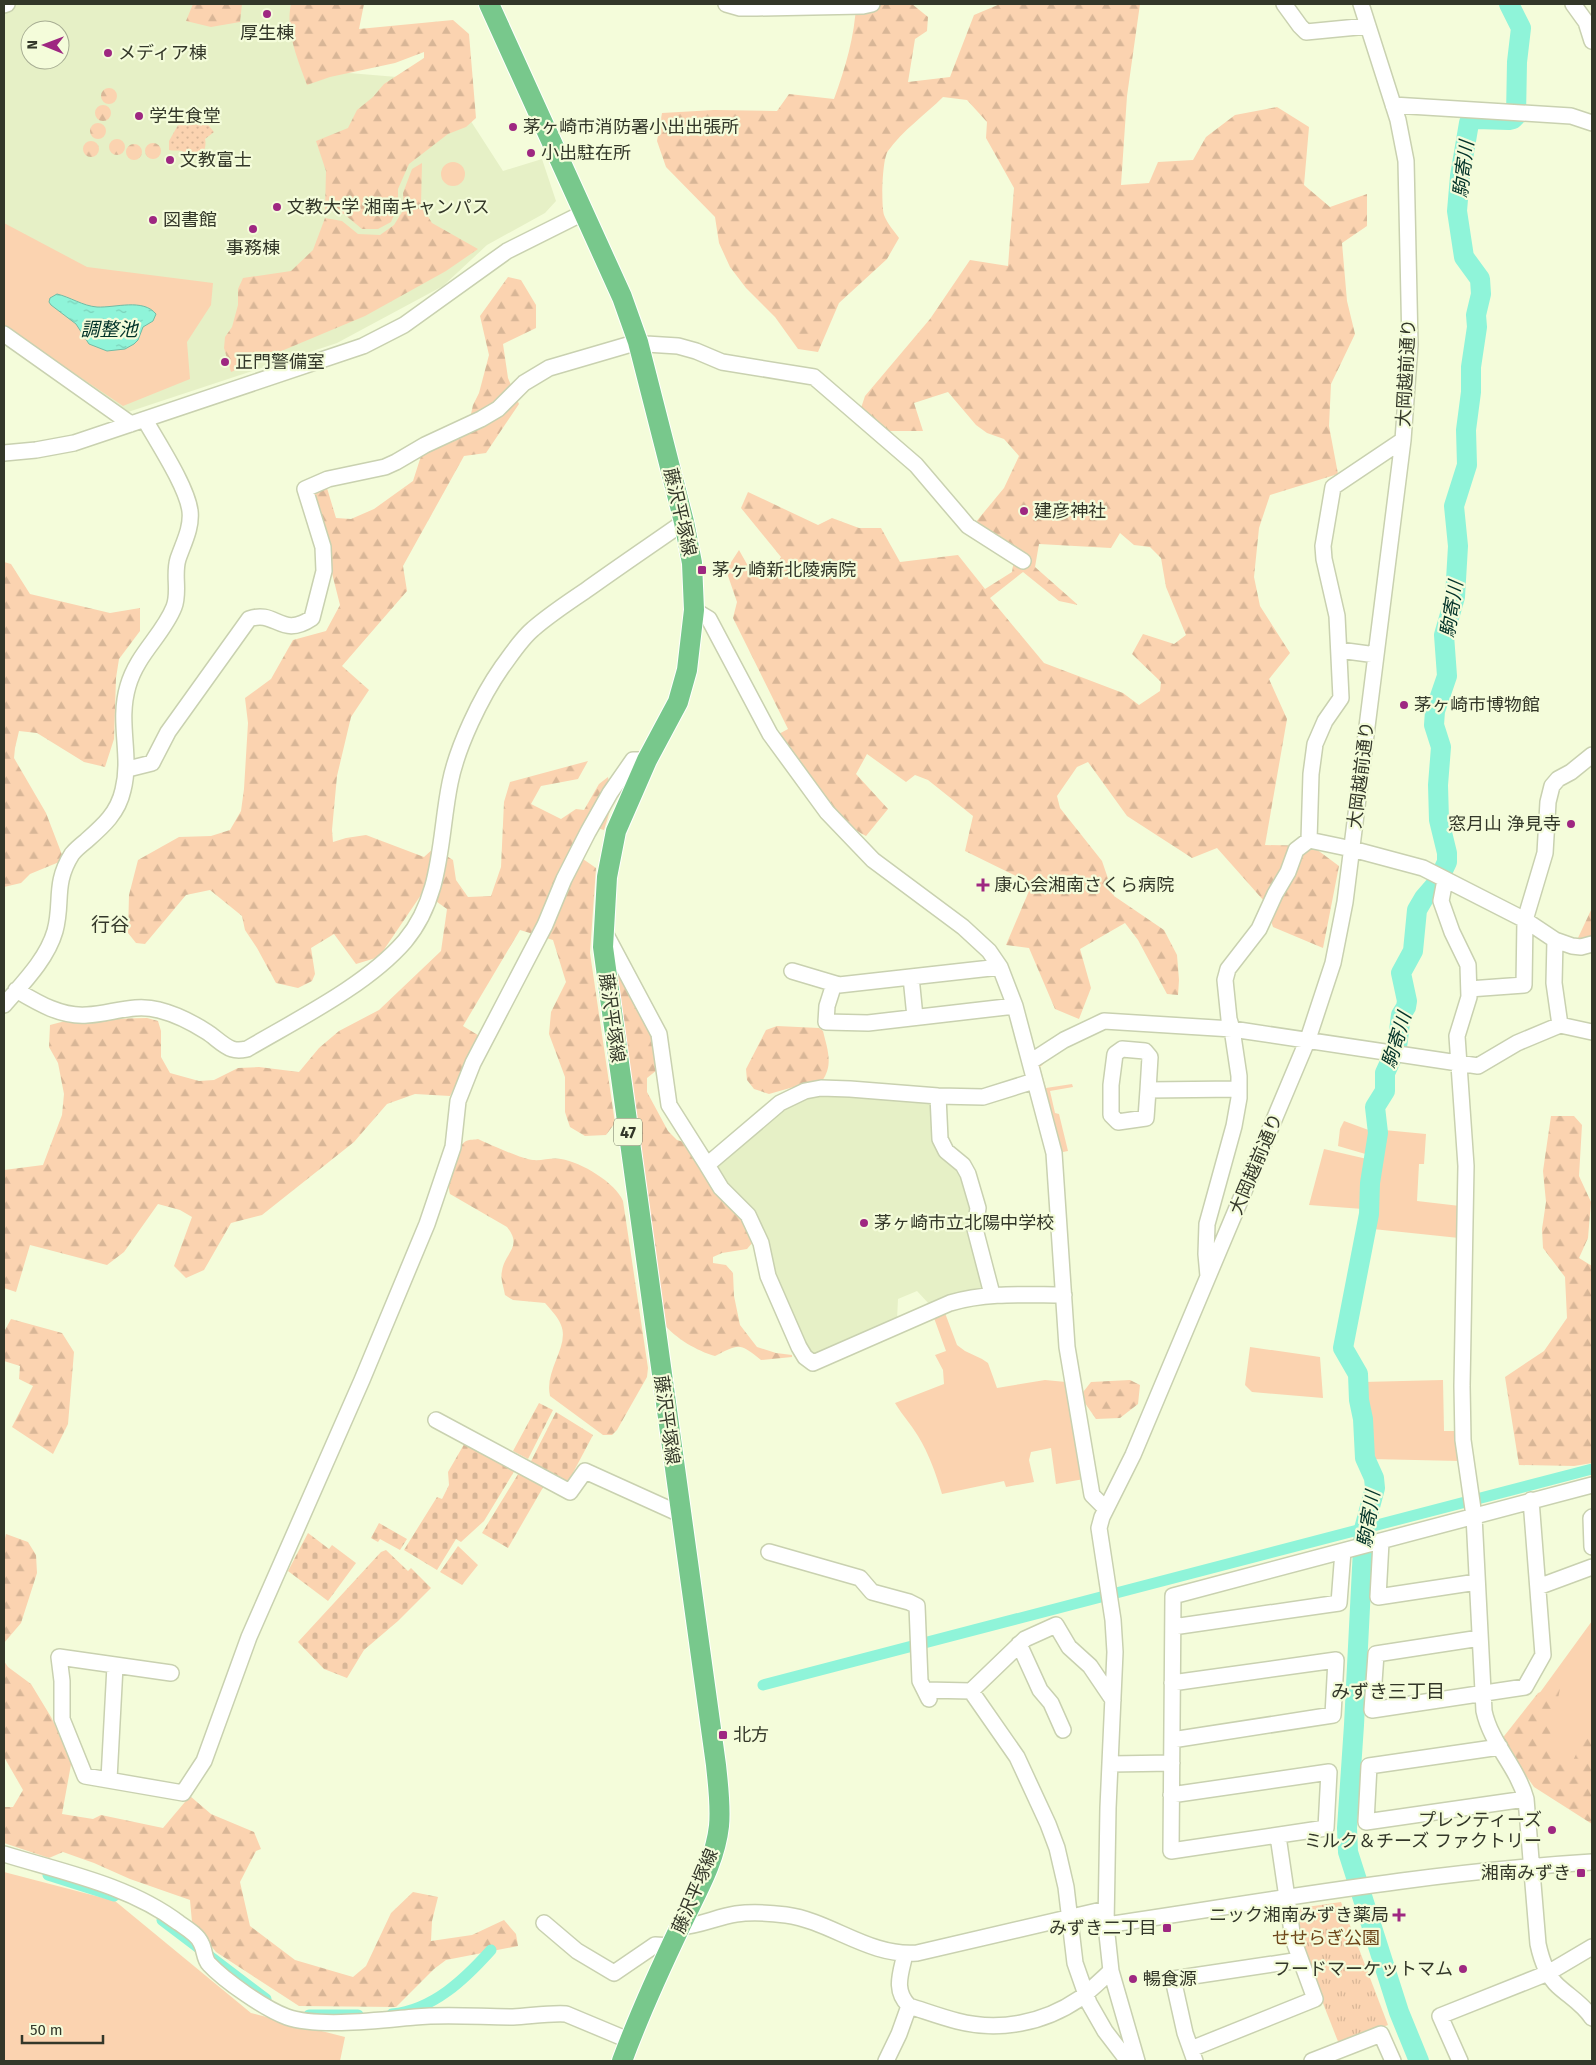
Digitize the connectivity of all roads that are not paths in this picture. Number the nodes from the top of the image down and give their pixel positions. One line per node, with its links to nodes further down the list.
1 (7, 4): 8 (street)
2 (489, 4): 13 (main road, 藤沢平塚線 / 47)
3 (726, 4): 4 (street)
4 (872, 4)
5 (1284, 4): 9 (street)
6 (1361, 4): 9 (street, 大岡越前通り)
7 (1573, 4): 10 (street)
8 (4, 5)
9 (1368, 26): 11 (street, 大岡越前通り)
10 (1592, 41)
11 (1393, 105): 12 (street); 17 (street, 大岡越前通り)
12 (1592, 123)
13 (583, 213): 15 (main road, 藤沢平塚線 / 47); 16 (street)
14 (4, 334): 16 (street)
15 (638, 342): 19 (main road, 藤沢平塚線 / 47); 20 (street); 26 (street)
16 (138, 422): 18 (street); 26 (street)
17 (1403, 440): 22 (street); 23 (street, 大岡越前通り)
18 (4, 453)
19 (684, 522): 21 (main road, 藤沢平塚線 / 47); 39 (street)
20 (1023, 561)
21 (694, 610): 25 (main road, 藤沢平塚線 / 47); 34 (street)
22 (1339, 650): 23 (street); 27 (street)
23 (1376, 655): 28 (street, 大岡越前通り)
24 (1592, 756): 30 (street)
25 (647, 760): 31 (main road, 藤沢平塚線 / 47); 85 (street)
26 (128, 769): 39 (street)
27 (1309, 840): 28 (street); 44 (street)
28 (1352, 849): 29 (street); 46 (street, 大岡越前通り)
29 (1442, 878): 30 (street); 38 (street)
30 (1525, 920): 32 (street); 38 (street)
31 (603, 929): 53 (street); 62 (main road, 藤沢平塚線 / 47)
32 (1555, 940): 33 (street); 43 (street)
33 (1592, 944)
34 (1000, 967): 36 (street); 41 (street)
35 (792, 972): 37 (street)
36 (911, 977): 37 (street); 42 (street)
37 (834, 984): 42 (street)
38 (1469, 989): 48 (street)
39 (16, 990): 40 (street)
40 (4, 1005)
41 (1016, 1006): 42 (street); 47 (street)
42 (915, 1017)
43 (1560, 1025): 45 (street); 48 (street)
44 (1232, 1029): 46 (street); 47 (street); 50 (street)
45 (1592, 1032)
46 (1308, 1039): 48 (street); 54 (street, 大岡越前通り)
47 (1030, 1062): 49 (street)
48 (1460, 1065): 60 (street)
49 (1034, 1080): 52 (street); 56 (street)
50 (1239, 1089): 51 (street); 54 (street)
51 (1148, 1090): 51 (street)
52 (938, 1096): 53 (street); 55 (street)
53 (707, 1165): 55 (street)
54 (1208, 1277): 61 (street, 大岡越前通り)
55 (992, 1294): 56 (street)
56 (1064, 1295): 61 (street)
57 (436, 1420): 62 (street)
58 (1592, 1485): 59 (street)
59 (1532, 1500): 60 (street); 70 (street)
60 (1473, 1505): 64 (street); 69 (street)
61 (1106, 1508): 79 (street, 大岡越前通り)
62 (680, 1514): 97 (main road, 藤沢平塚線 / 47)
63 (1592, 1517): 65 (street)
64 (1376, 1543): 66 (street); 69 (street)
65 (1592, 1547)
66 (1347, 1550): 71 (street); 71 (street)
67 (769, 1552): 77 (street)
68 (1592, 1567): 70 (street)
69 (1477, 1582): 72 (street)
70 (1538, 1587): 78 (street)
71 (1173, 1627): 76 (street)
72 (1480, 1638): 78 (street); 78 (street)
73 (1019, 1644): 77 (street); 79 (street); 80 (street)
74 (115, 1666): 75 (street); 85 (street); 85 (street)
75 (171, 1673)
76 (1172, 1683): 81 (street); 81 (street)
77 (971, 1691): 94 (street)
78 (1482, 1694): 82 (street)
79 (1114, 1700): 84 (street, 大岡越前通り)
80 (1063, 1730)
81 (1172, 1740): 83 (street)
82 (1500, 1747): 87 (street); 87 (street)
83 (1172, 1763): 84 (street); 86 (street)
84 (1111, 1764): 93 (street, 大岡越前通り)
85 (109, 1779)
86 (1171, 1795): 88 (street); 88 (street)
87 (1526, 1799): 91 (street)
88 (1278, 1836): 92 (street)
89 (4, 1854): 107 (street)
90 (1592, 1862): 91 (street)
91 (1532, 1866): 92 (street); 103 (street)
92 (1288, 1898): 96 (street); 101 (street)
93 (1106, 1909): 94 (street); 96 (street, 大岡越前通り)
94 (1070, 1918): 100 (street); 104 (street)
95 (544, 1923): 98 (street)
96 (1106, 1925): 102 (street, 大岡越前通り)
97 (680, 1927): 98 (main road, 藤沢平塚線 / 47); 100 (street)
98 (672, 1946): 107 (main road, 藤沢平塚線 / 47)
99 (1592, 1947): 103 (street)
100 (905, 1954): 105 (street)
101 (1300, 1960): 108 (street); 108 (street)
102 (1111, 1971): 104 (street); 112 (street, 大岡越前通り)
103 (1548, 1974): 106 (street); 115 (street)
104 (1086, 1994): 105 (street); 111 (street)
105 (909, 2006): 110 (street)
106 (1592, 2018)
107 (631, 2039): 109 (main road, 藤沢平塚線 / 47)
108 (1193, 2055)
109 (622, 2061)
110 (886, 2061)
111 (1128, 2061)
112 (1137, 2061)
113 (1312, 2061): 114 (street)
114 (1393, 2061)
115 (1460, 2061)

